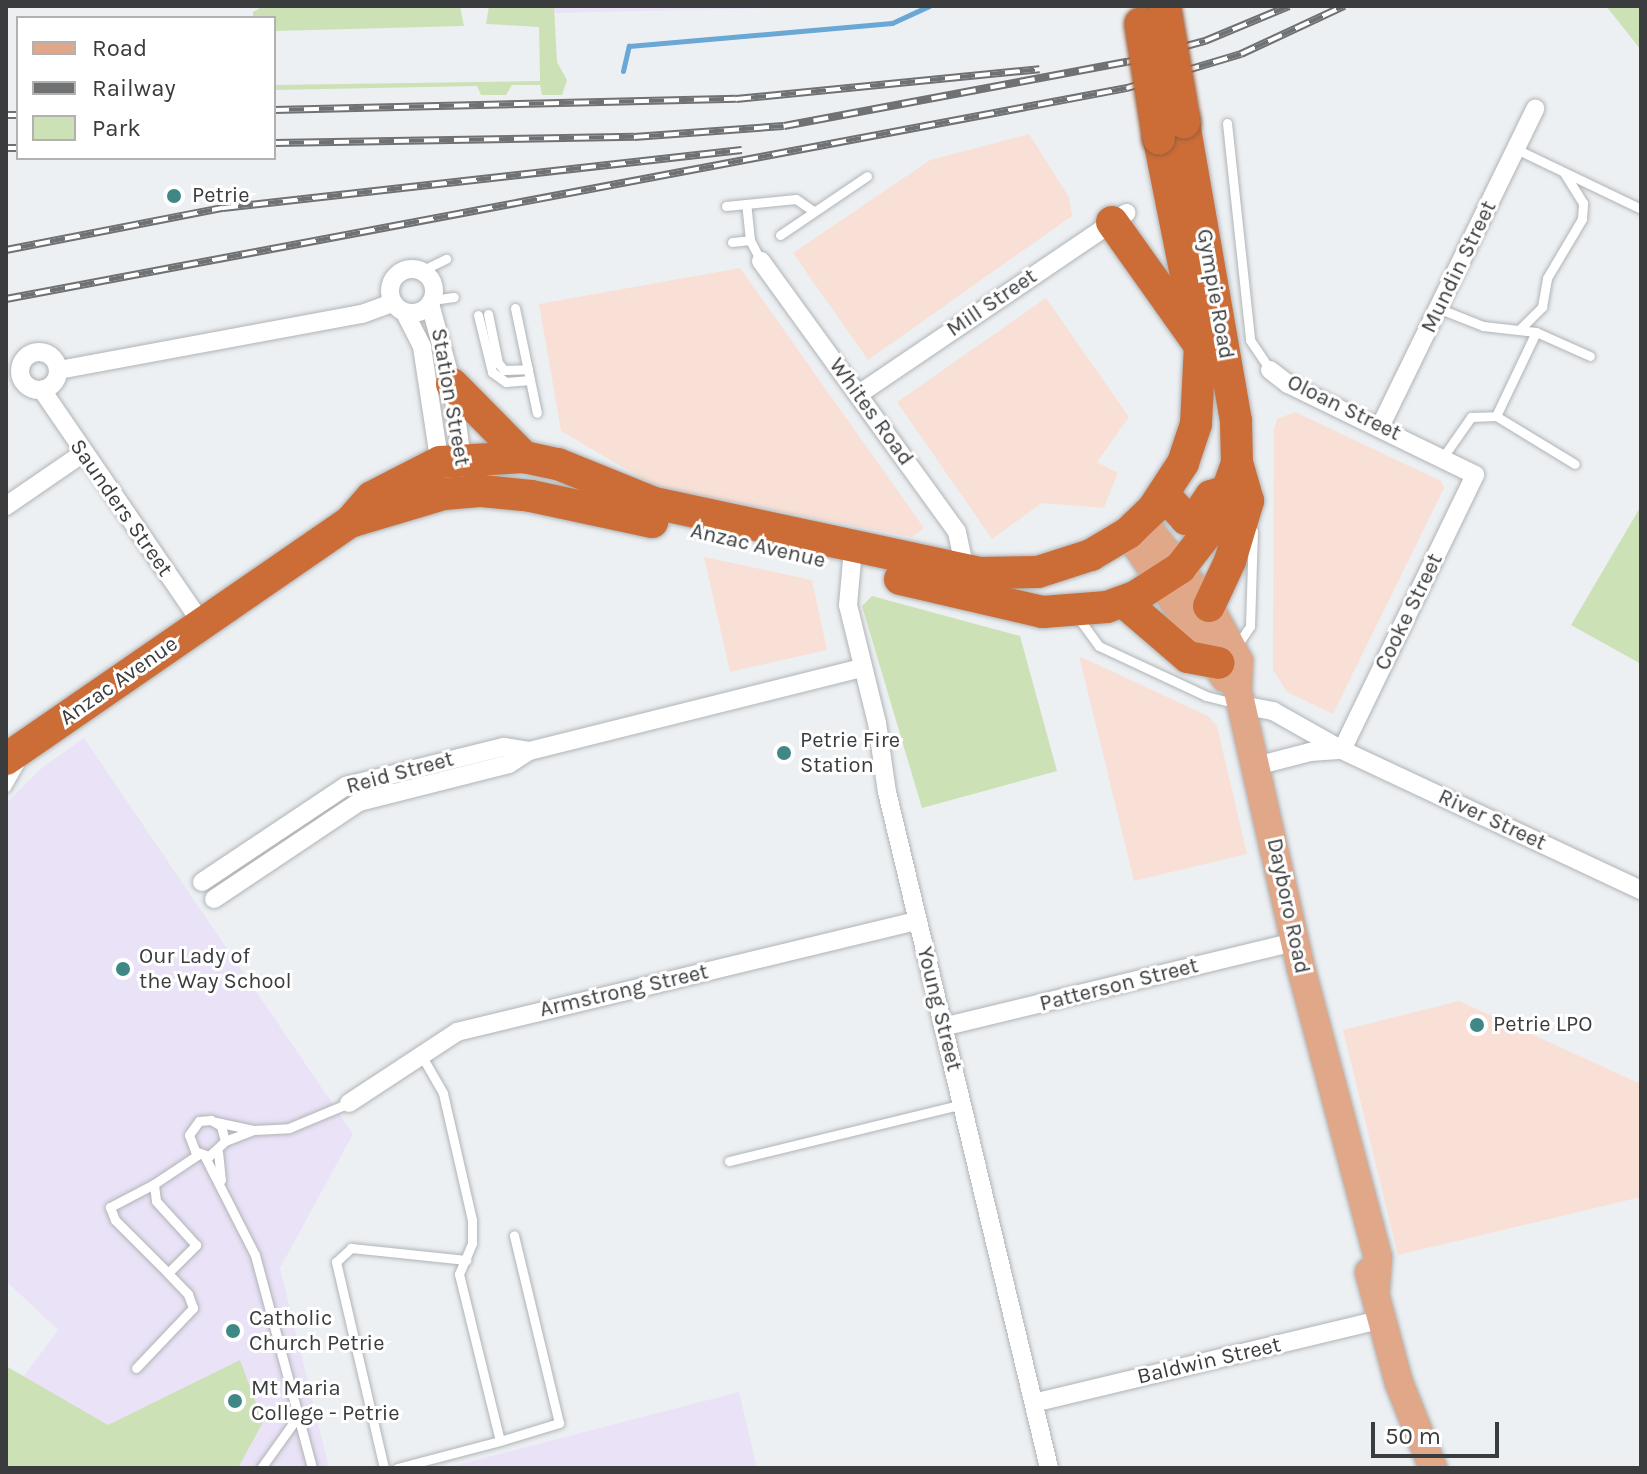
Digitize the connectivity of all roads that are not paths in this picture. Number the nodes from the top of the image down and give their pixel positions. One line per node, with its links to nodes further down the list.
1 (1152, 12): 4 (highway, Gympie Road, bridge)
2 (1535, 109): 5 (street, Mundin Street)
3 (1227, 123): 30 (lane, Oloan Street)
4 (1172, 131): 26 (highway, Gympie Road); 44 (highway, Gympie Road)
5 (1516, 149): 6 (lane); 23 (street, Mundin Street)
6 (1564, 172): 10 (lane); 24 (lane)
7 (867, 176): 11 (lane)
8 (746, 204): 9 (lane); 11 (lane); 14 (lane)
9 (726, 206)
10 (1641, 209)
11 (813, 211): 13 (lane)
12 (1119, 218): 26 (highway); 34 (street, Mill Street)
13 (780, 235)
14 (750, 240): 15 (lane); 17 (lane)
15 (732, 242)
16 (446, 259): 18 (lane)
17 (761, 261): 34 (street, Whites Road)
18 (421, 271): 20 (street); 21 (street)
19 (454, 297): 20 (lane)
20 (431, 302): 21 (street); 32 (street, Station Street)
21 (398, 308): 29 (street); 43 (street, Station Street)
22 (515, 308): 28 (lane)
23 (1440, 309): 24 (lane); 37 (street, Mundin Street)
24 (1519, 330): 25 (lane)
25 (1536, 332): 27 (lane); 36 (lane)
26 (1200, 345): 45 (highway, Gympie Road)
27 (1590, 356)
28 (528, 369): 31 (lane); 31 (lane)
29 (59, 370): 33 (street); 33 (street)
30 (1270, 370): 37 (street, Oloan Street)
31 (530, 380): 35 (lane)
32 (452, 384): 39 (highway); 43 (street, Station Street)
33 (42, 390): 38 (street, Saunders Street)
34 (859, 394): 49 (street, Whites Road)
35 (537, 413)
36 (1496, 416): 40 (lane); 41 (lane)
37 (1381, 425): 40 (street, Oloan Street)
38 (83, 453): 46 (street); 54 (street, Saunders Street)
39 (524, 457): 43 (highway, Anzac Avenue); 48 (highway, Anzac Avenue)
40 (1443, 457): 42 (street, Oloan Street)
41 (1575, 464)
42 (1475, 475): 59 (street, Cooke Street)
43 (453, 477): 48 (highway, Anzac Avenue); 54 (highway, Anzac Avenue)
44 (1237, 489): 45 (highway); 50 (highway, Gympie Road); 52 (highway); 55 (lane)
45 (1164, 495): 47 (highway, Gympie Road)
46 (6, 506)
47 (1135, 526): 49 (highway, Anzac Avenue); 50 (main road, Dayboro Road)
48 (851, 558): 49 (highway, Anzac Avenue); 53 (highway, Anzac Avenue); 56 (street, Young Street)
49 (965, 571)
50 (1171, 574): 51 (highway, Anzac Avenue); 52 (main road, Dayboro Road); 55 (main road, Dayboro Road)
51 (1124, 602): 53 (highway, Anzac Avenue); 55 (highway)
52 (1209, 606): 55 (main road, Dayboro Road)
53 (1075, 612): 57 (lane)
54 (202, 624): 58 (highway, Anzac Avenue)
55 (1226, 656): 57 (main road, Dayboro Road)
56 (863, 668): 60 (street, Reid Street); 67 (street, Young Street)
57 (1240, 698): 59 (street, River Street); 62 (main road, Dayboro Road)
58 (33, 741): 61 (highway, Anzac Avenue); 63 (lane)
59 (1342, 750): 62 (street); 65 (street, River Street)
60 (529, 751): 64 (street, Reid Street); 66 (street, Reid Street)
61 (6, 759)
62 (1256, 766): 68 (main road, Dayboro Road)
63 (6, 787)
64 (202, 882)
65 (1641, 890)
66 (214, 899)
67 (917, 921): 69 (street, Young Street); 70 (street, Armstrong Street)
68 (1295, 942): 69 (street, Patterson Street); 86 (main road, Dayboro Road)
69 (943, 1027): 72 (street, Young Street)
70 (420, 1053): 71 (street, Armstrong Street); 84 (lane)
71 (349, 1103): 74 (lane)
72 (962, 1104): 79 (lane); 88 (street, Young Street)
73 (216, 1122): 74 (lane); 75 (lane); 76 (lane)
74 (254, 1130): 75 (lane)
75 (225, 1141): 77 (lane)
76 (189, 1142): 78 (lane); 80 (lane)
77 (218, 1152): 78 (lane); 82 (lane)
78 (202, 1155): 80 (lane); 82 (lane)
79 (729, 1161)
80 (180, 1167): 81 (lane)
81 (154, 1184): 85 (lane); 85 (lane)
82 (222, 1184): 89 (lane)
83 (514, 1235): 90 (lane)
84 (466, 1260): 90 (lane); 93 (lane)
85 (168, 1273): 87 (lane)
86 (1384, 1319): 88 (street, Baldwin Street); 96 (main road, Dayboro Road)
87 (136, 1368)
88 (1034, 1403): 95 (street, Young Street)
89 (299, 1415): 91 (lane); 92 (lane)
90 (500, 1441): 94 (lane)
91 (261, 1468)
92 (312, 1468)
93 (384, 1468)
94 (397, 1468)
95 (1049, 1468)
96 (1433, 1468)

